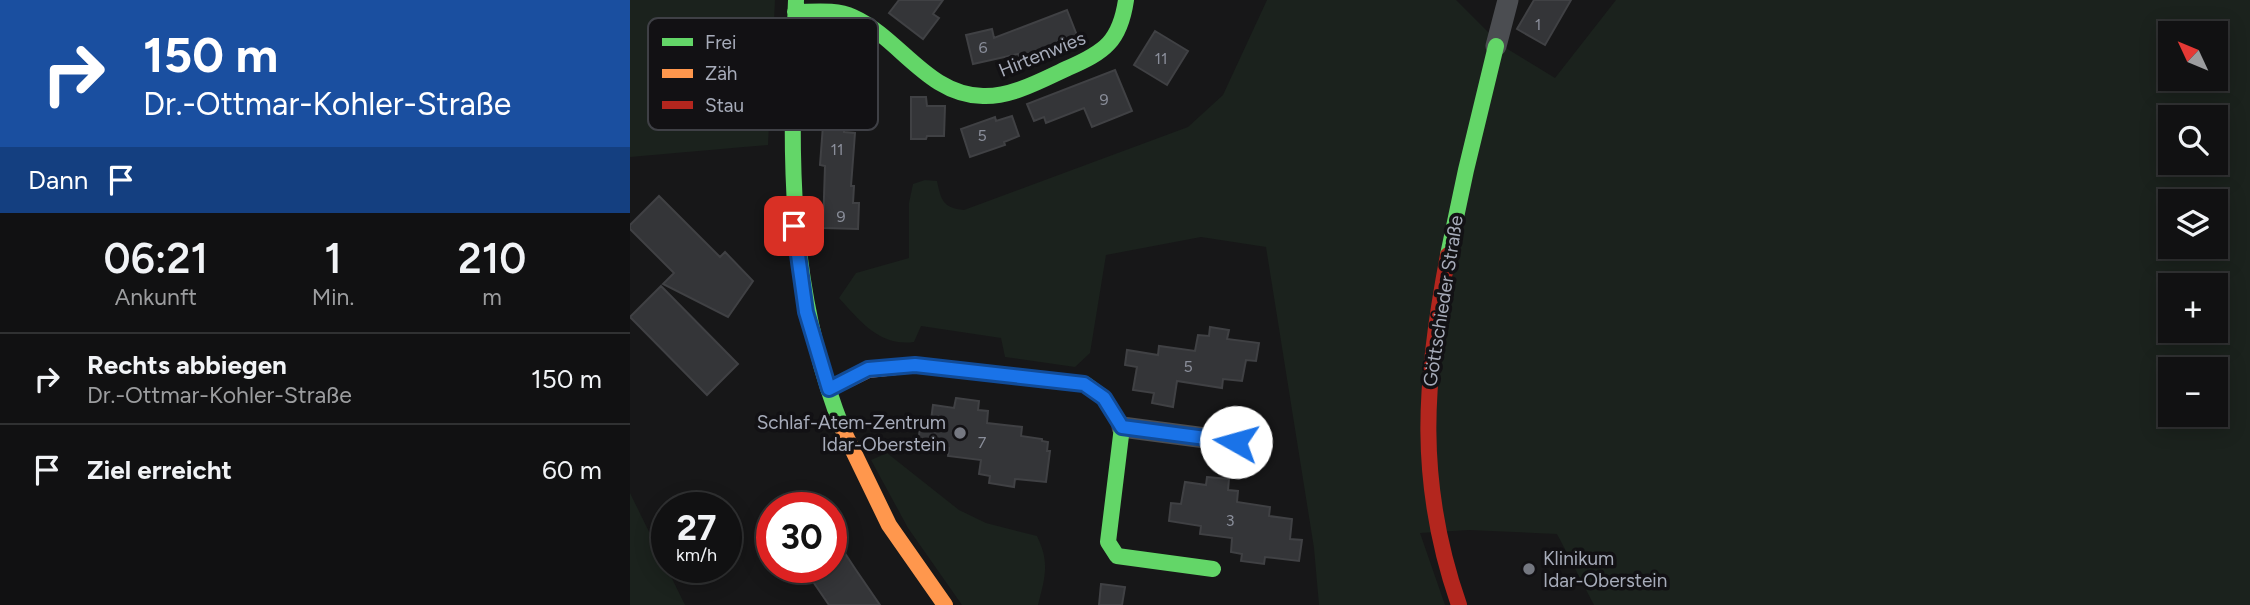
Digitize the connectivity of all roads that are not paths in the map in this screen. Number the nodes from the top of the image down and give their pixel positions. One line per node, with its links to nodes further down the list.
1 (1126, 0): 5 (street, Hirtenwies)
2 (1508, 0): 6 (street, Göttschieder Straße)
3 (795, 6): 4 (street, Hirtenwies)
4 (854, 18)
5 (878, 33)
6 (1496, 46): 13 (street, Göttschieder Straße)
7 (793, 130): 8 (street)
8 (829, 389): 9 (street); 12 (street)
9 (1122, 427): 10 (street); 11 (street)
10 (1236, 442)
11 (1213, 569)
12 (945, 605)
13 (1459, 605)

